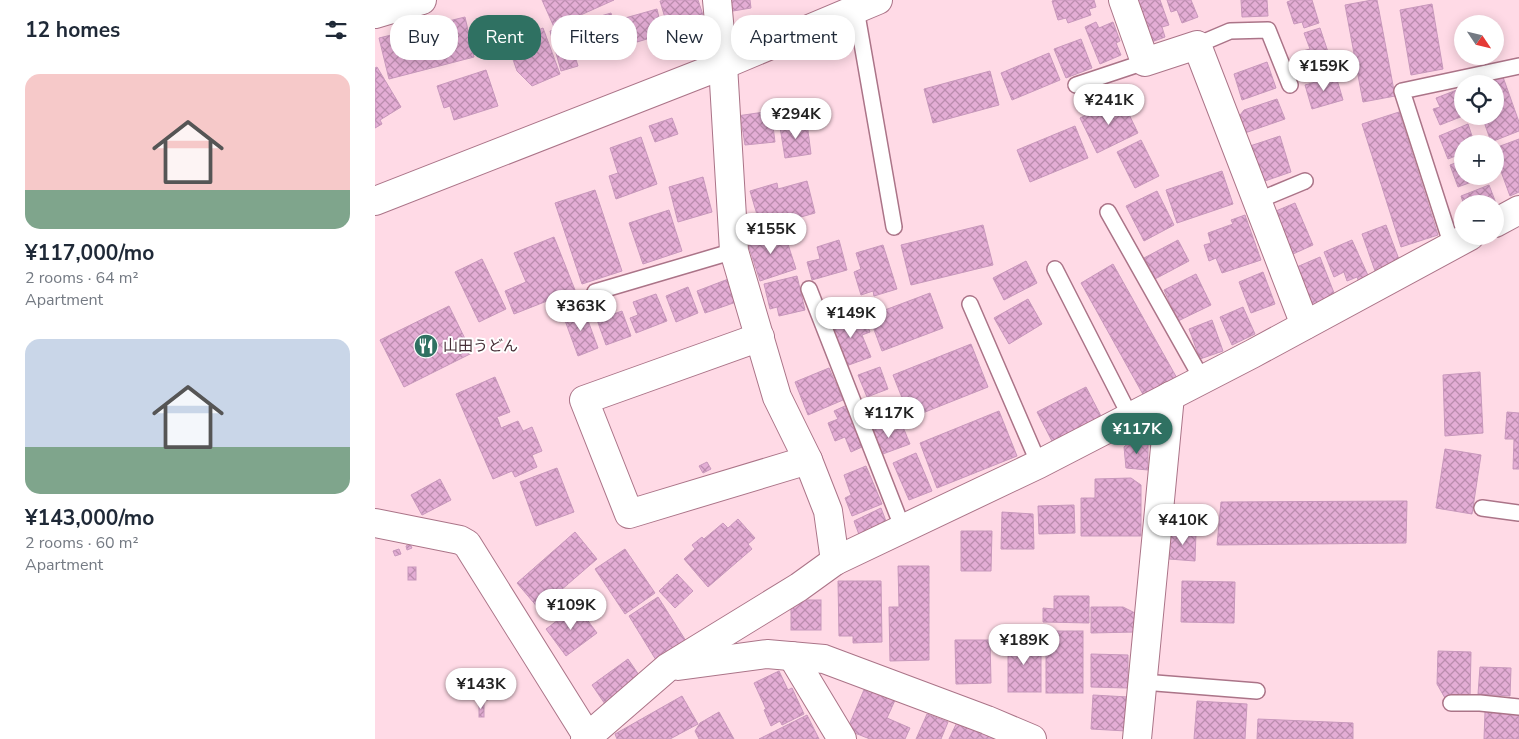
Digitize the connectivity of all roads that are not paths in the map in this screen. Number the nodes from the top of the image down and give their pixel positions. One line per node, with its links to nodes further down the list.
1 (422, 0): 5 (street)
2 (717, 0): 8 (street)
3 (1123, 0): 7 (street)
4 (867, 4): 8 (street); 19 (lane)
5 (375, 14)
6 (1197, 45): 7 (street); 11 (lane); 14 (street)
7 (1145, 62): 10 (lane)
8 (723, 64): 13 (street); 21 (street)
9 (1519, 66): 18 (lane)
10 (1076, 85)
11 (1290, 85)
12 (1305, 181): 14 (lane)
13 (375, 201)
14 (1257, 201): 26 (street)
15 (1519, 210): 17 (street)
16 (1108, 212): 28 (lane)
17 (1504, 218)
18 (1454, 223)
19 (895, 227)
20 (1454, 245): 26 (street)
21 (734, 251): 24 (lane); 27 (street)
22 (1055, 269): 30 (lane)
23 (809, 289): 36 (lane)
24 (595, 292)
25 (970, 304): 32 (lane)
26 (1305, 325): 28 (street)
27 (760, 337): 31 (street); 31 (street)
28 (1202, 380): 29 (street)
29 (1170, 396): 30 (street); 40 (street)
30 (1131, 416): 32 (street)
31 (808, 460): 37 (street)
32 (1039, 464): 36 (street)
33 (1482, 508): 34 (lane)
34 (1519, 513)
35 (375, 523): 44 (street)
36 (903, 529): 37 (street)
37 (835, 561): 39 (street)
38 (792, 656): 39 (street); 45 (street); 46 (street)
39 (667, 668): 44 (street)
40 (1143, 682): 41 (lane); 47 (street)
41 (1257, 691)
42 (1451, 703): 43 (lane)
43 (1519, 707)
44 (587, 739)
45 (842, 739)
46 (1032, 739)
47 (1137, 739)

